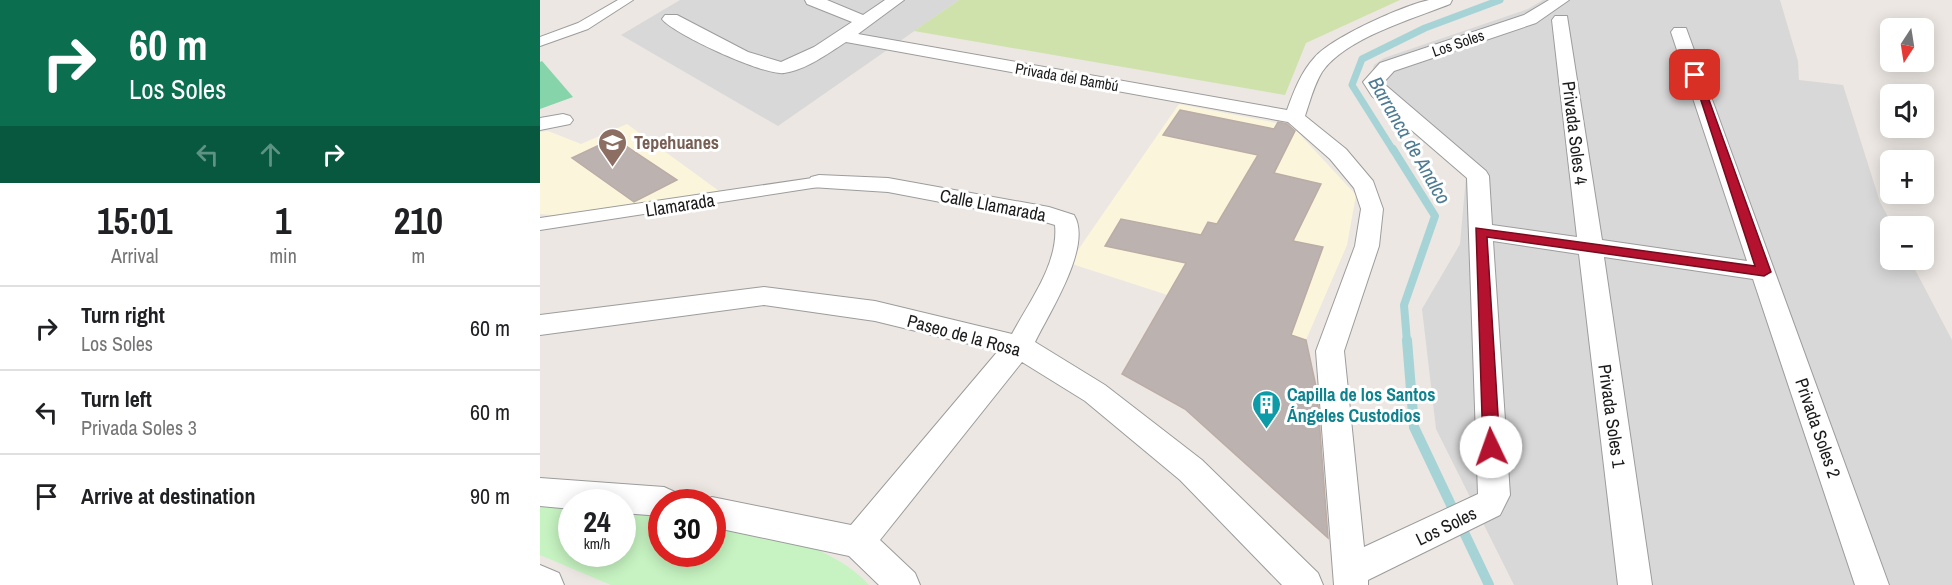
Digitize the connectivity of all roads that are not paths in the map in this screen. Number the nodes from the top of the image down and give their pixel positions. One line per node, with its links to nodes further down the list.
1 (627, 0): 10 (street)
2 (813, 0): 7 (street)
3 (896, 0): 7 (street)
4 (1444, 0): 11 (street)
5 (1561, 10): 16 (street, Los Soles); 17 (street, Privada Soles 4)
6 (671, 19): 9 (street)
7 (864, 21): 9 (street)
8 (1680, 32): 18 (street, Privada Soles 2)
9 (841, 36): 11 (street, Privada del Bambú)
10 (540, 42)
11 (1294, 117): 25 (street)
12 (563, 120): 13 (street)
13 (540, 124)
14 (819, 182): 15 (street, Llamarada); 20 (street, Calle Llamarada)
15 (540, 224)
16 (1481, 231): 17 (street); 25 (street, Los Soles)
17 (1589, 247): 18 (street); 30 (street, Privada Soles 1)
18 (1764, 272): 31 (street, Privada Soles 2)
19 (540, 325): 20 (street, Paseo de la Rosa)
20 (1019, 346): 24 (street); 29 (street, Paseo de la Rosa)
21 (540, 492): 22 (street)
22 (648, 501)
23 (726, 515): 24 (street)
24 (858, 542): 28 (street)
25 (1350, 578)
26 (540, 582): 27 (street)
27 (547, 585)
28 (903, 585)
29 (1306, 585)
30 (1635, 585)
31 (1872, 585)

